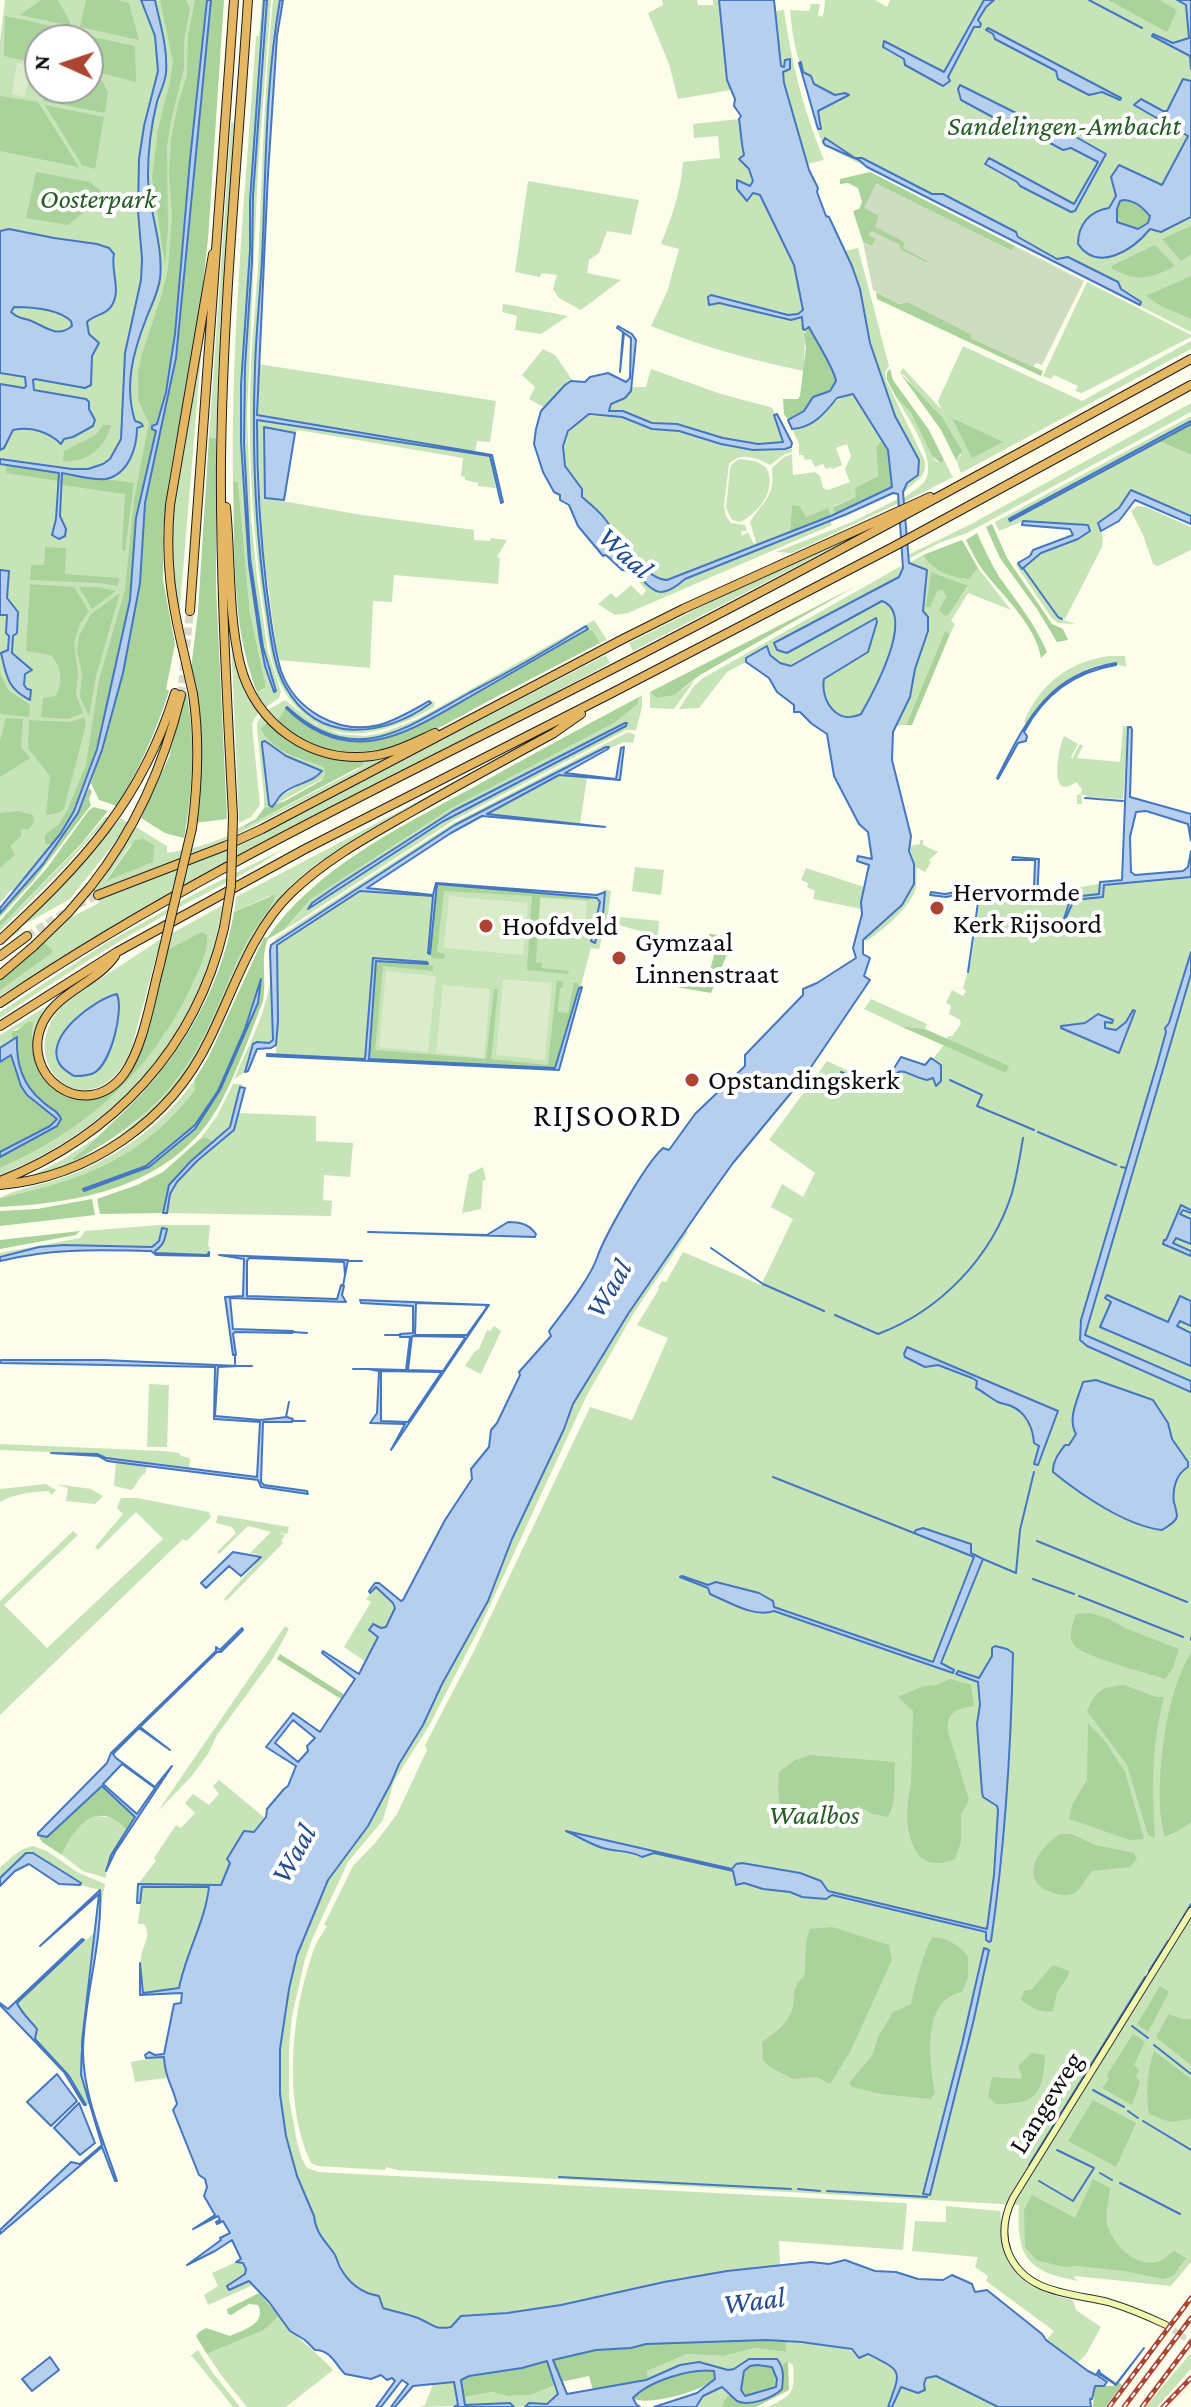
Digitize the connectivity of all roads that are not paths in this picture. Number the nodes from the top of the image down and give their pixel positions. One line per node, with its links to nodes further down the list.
1 (234, 0): 3 (highway)
2 (248, 0): 6 (highway)
3 (218, 230): 8 (highway); 14 (highway, bridge)
4 (1191, 359): 7 (highway)
5 (1191, 385): 9 (highway)
6 (221, 460): 10 (highway); 19 (highway, bridge)
7 (886, 521): 10 (highway); 17 (highway)
8 (190, 611)
9 (608, 695): 14 (highway); 19 (highway)
10 (463, 724): 11 (highway)
11 (98, 895)
12 (27, 936): 15 (highway)
13 (0, 940): 16 (highway, bridge)
14 (117, 952): 18 (highway)
15 (0, 956)
16 (0, 975)
17 (0, 1003)
18 (0, 1026)
19 (0, 1183)
20 (1191, 1911): 21 (main road, Langeweg)
21 (1166, 2325)

